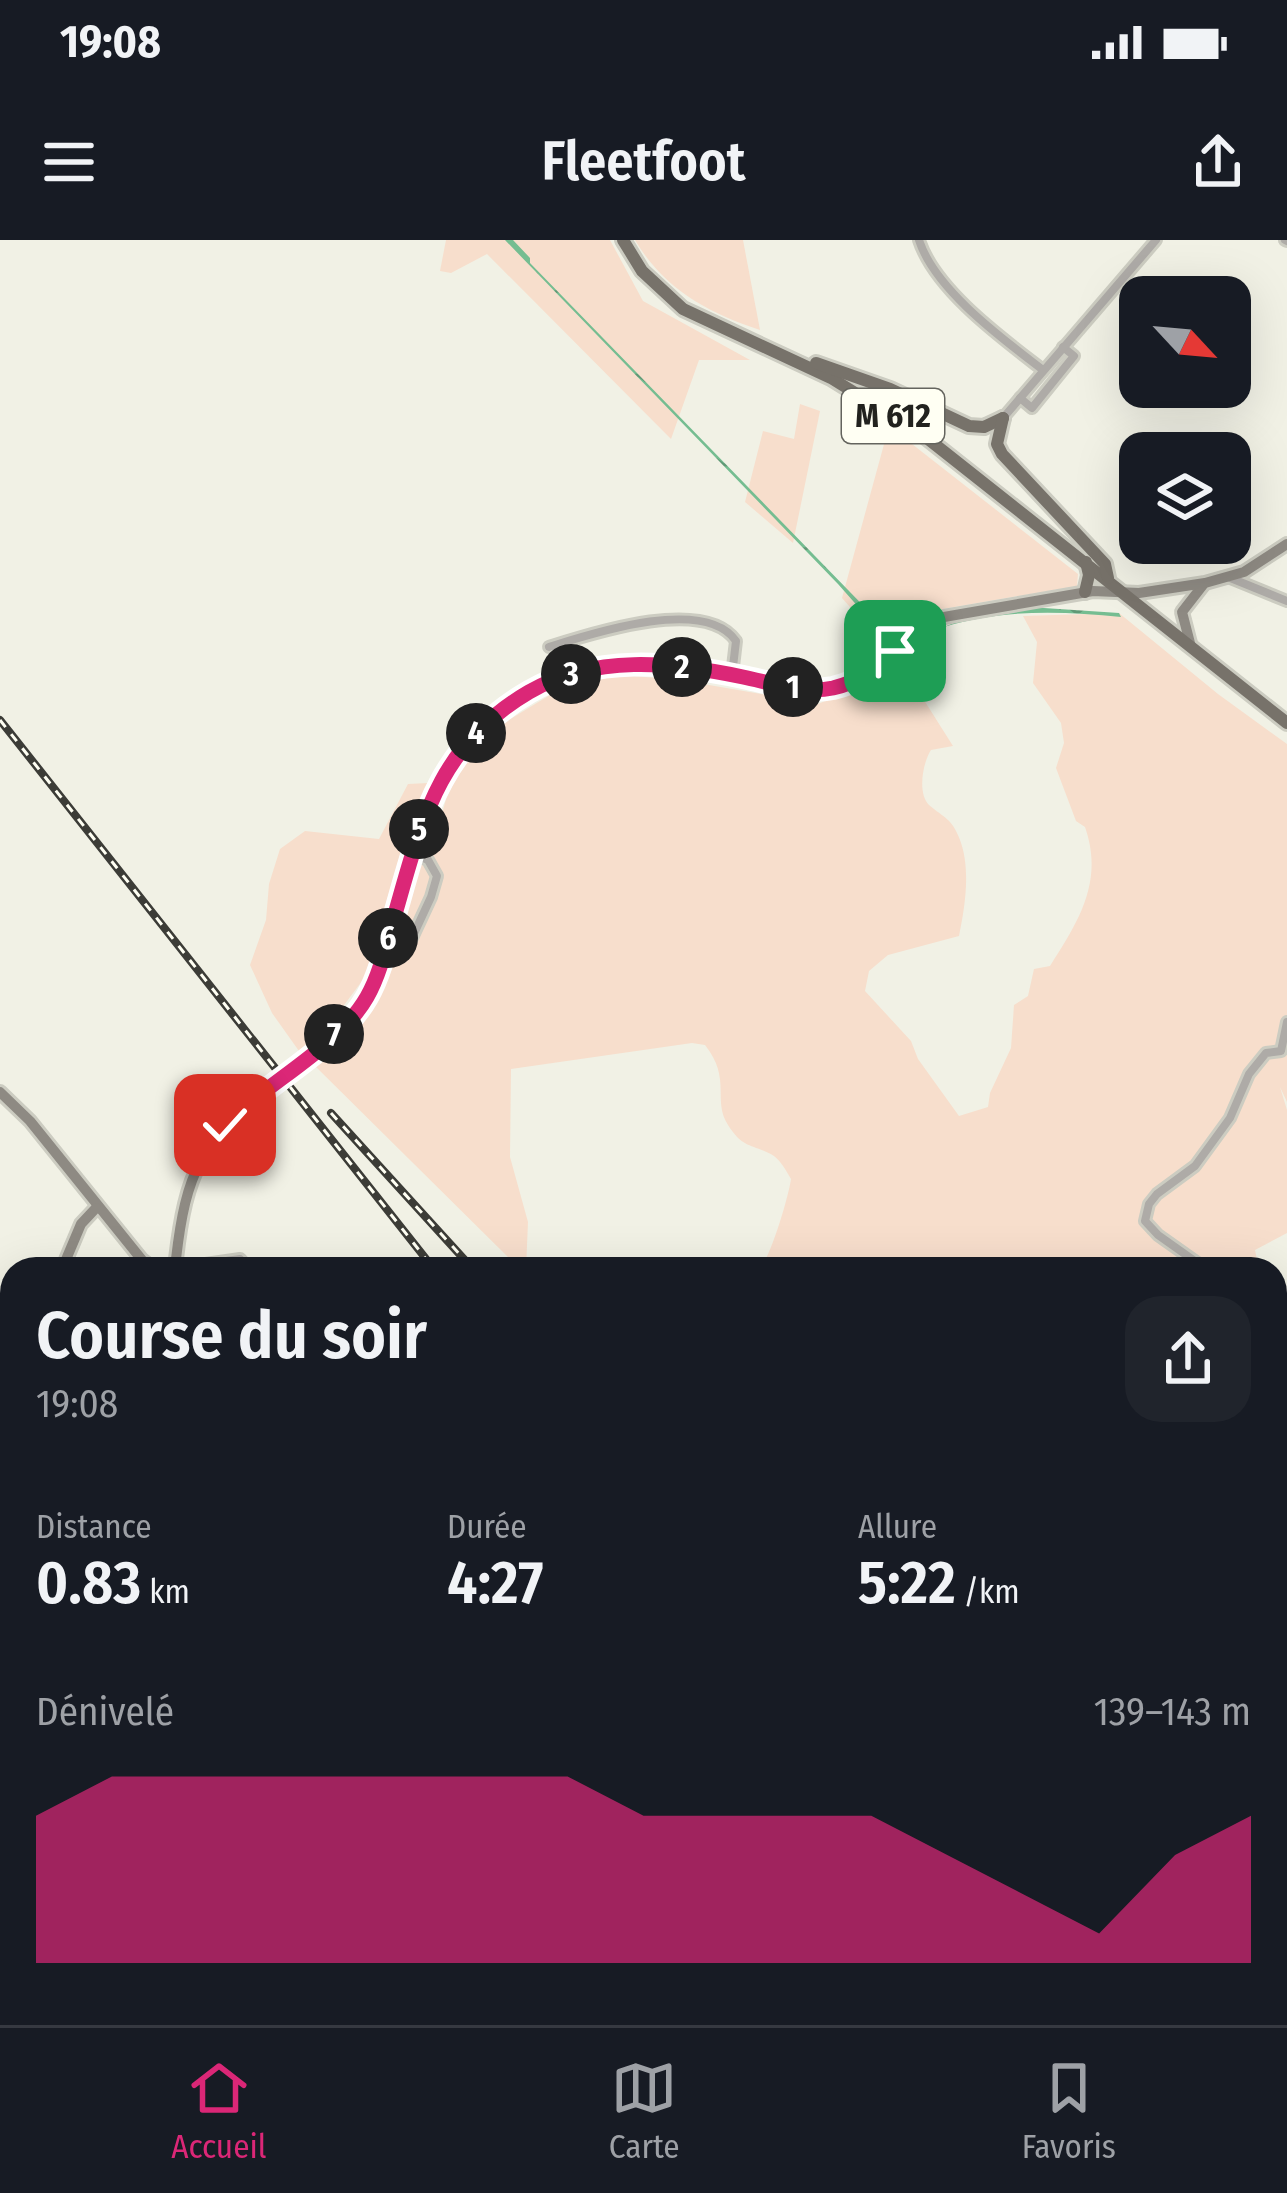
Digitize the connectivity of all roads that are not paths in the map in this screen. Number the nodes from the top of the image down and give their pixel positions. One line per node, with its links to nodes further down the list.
1 (623, 240): 5 (main road, M 612)
2 (919, 240): 6 (street)
3 (1156, 240): 4 (street)
4 (1064, 347): 6 (street); 7 (street)
5 (791, 359): 8 (main road, M 612); 10 (main road, M 612)
6 (1043, 370): 7 (street)
7 (1020, 398): 8 (street)
8 (1003, 418): 12 (main road, M 612)
9 (1287, 544): 11 (street)
10 (1086, 561): 12 (main road, M 612); 16 (main road)
11 (1227, 577): 13 (street); 17 (street)
12 (1108, 578): 15 (main road, M 612)
13 (1205, 583): 14 (street); 18 (street)
14 (1165, 588): 15 (street); 18 (street)
15 (1129, 591): 16 (street); 20 (main road, M 612)
16 (1085, 592): 21 (street)
17 (1287, 602)
18 (1182, 612): 20 (street)
19 (549, 647): 21 (street)
20 (1191, 647): 22 (main road, M 612)
21 (732, 674): 23 (street)
22 (1287, 723)
23 (412, 853): 24 (street); 30 (street, bridge)
24 (411, 940)
25 (1287, 1022): 31 (street)
26 (0, 1092): 27 (street)
27 (96, 1208): 28 (street); 29 (street)
28 (67, 1257)
29 (139, 1257)
30 (177, 1257)
31 (1189, 1257)

